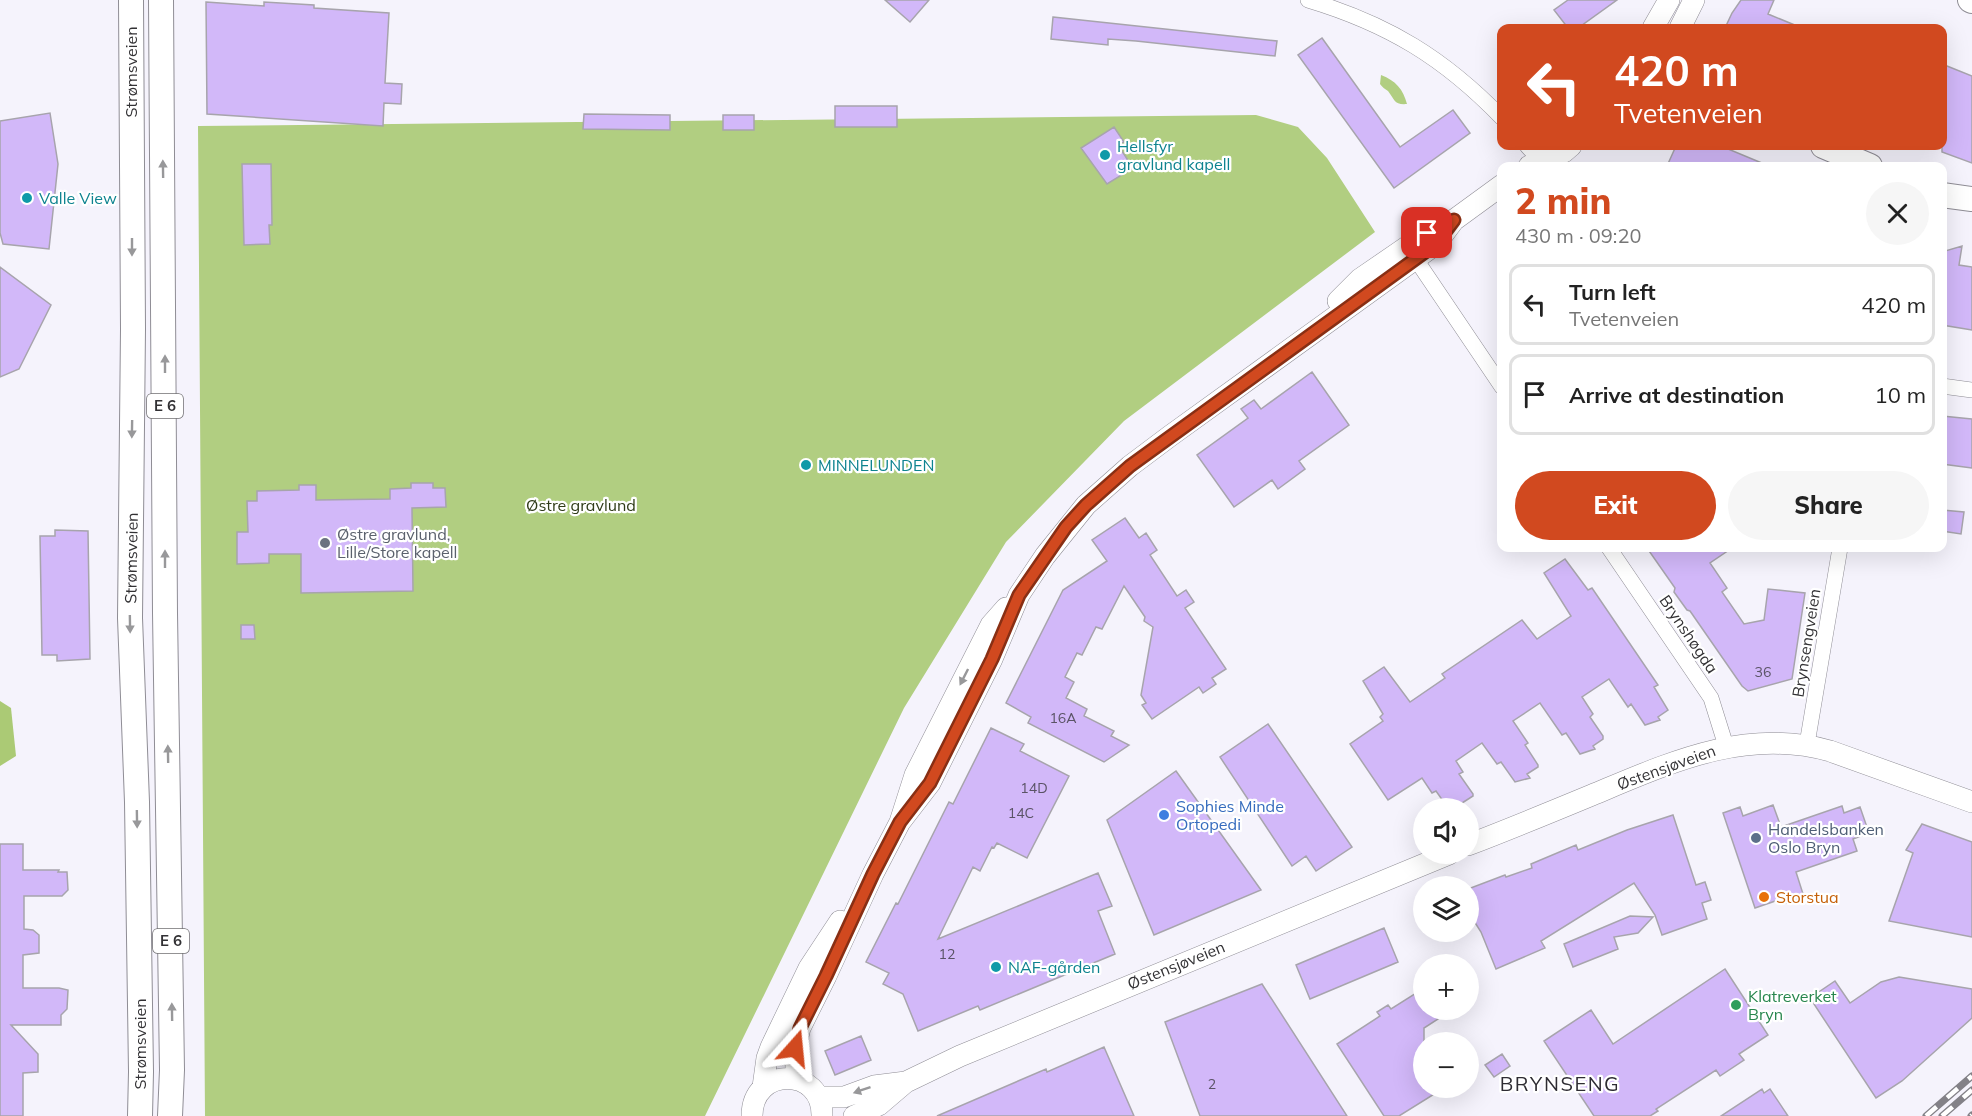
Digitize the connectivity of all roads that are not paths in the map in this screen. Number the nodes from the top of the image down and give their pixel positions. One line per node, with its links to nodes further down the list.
1 (131, 0): 35 (highway, Strømsveien / E 6, one-way to 35)
2 (161, 0): 30 (highway, Strømsveien / E 6, one-way to 2)
3 (1308, 0): 8 (street)
4 (1669, 0): 6 (main road)
5 (1694, 0): 7 (main road)
6 (1655, 24)
7 (1682, 24)
8 (1497, 113)
9 (1566, 150): 11 (main road)
10 (1832, 150): 12 (highway)
11 (1533, 157)
12 (1860, 162)
13 (1497, 189): 16 (main road)
14 (1947, 196): 15 (highway)
15 (1972, 199)
16 (1454, 220): 17 (main road); 18 (main road)
17 (1415, 258): 18 (main road); 19 (street)
18 (1286, 352): 29 (main road)
19 (1497, 380)
20 (1947, 387): 21 (street)
21 (1972, 390)
22 (1612, 552): 25 (street, Brynshøgda)
23 (1839, 552): 24 (street, Brynsengveien)
24 (1807, 744): 25 (main road, Østensjøveien); 26 (main road, Østensjøveien)
25 (1726, 747): 27 (main road, Østensjøveien)
26 (1972, 802)
27 (1479, 841)
28 (1425, 864): 32 (main road, Østensjøveien)
29 (873, 874): 31 (main road); 33 (main road)
30 (172, 1070): 36 (highway, Strømsveien / E 6); 37 (highway)
31 (800, 1080): 33 (main road); 34 (main road, Østensjøveien)
32 (906, 1082): 34 (main road, Østensjøveien, one-way to 34); 39 (main road, Østensjøveien)
33 (763, 1088): 38 (main road)
34 (820, 1106)
35 (140, 1116)
36 (170, 1116)
37 (176, 1116)
38 (752, 1116)
39 (854, 1116)

